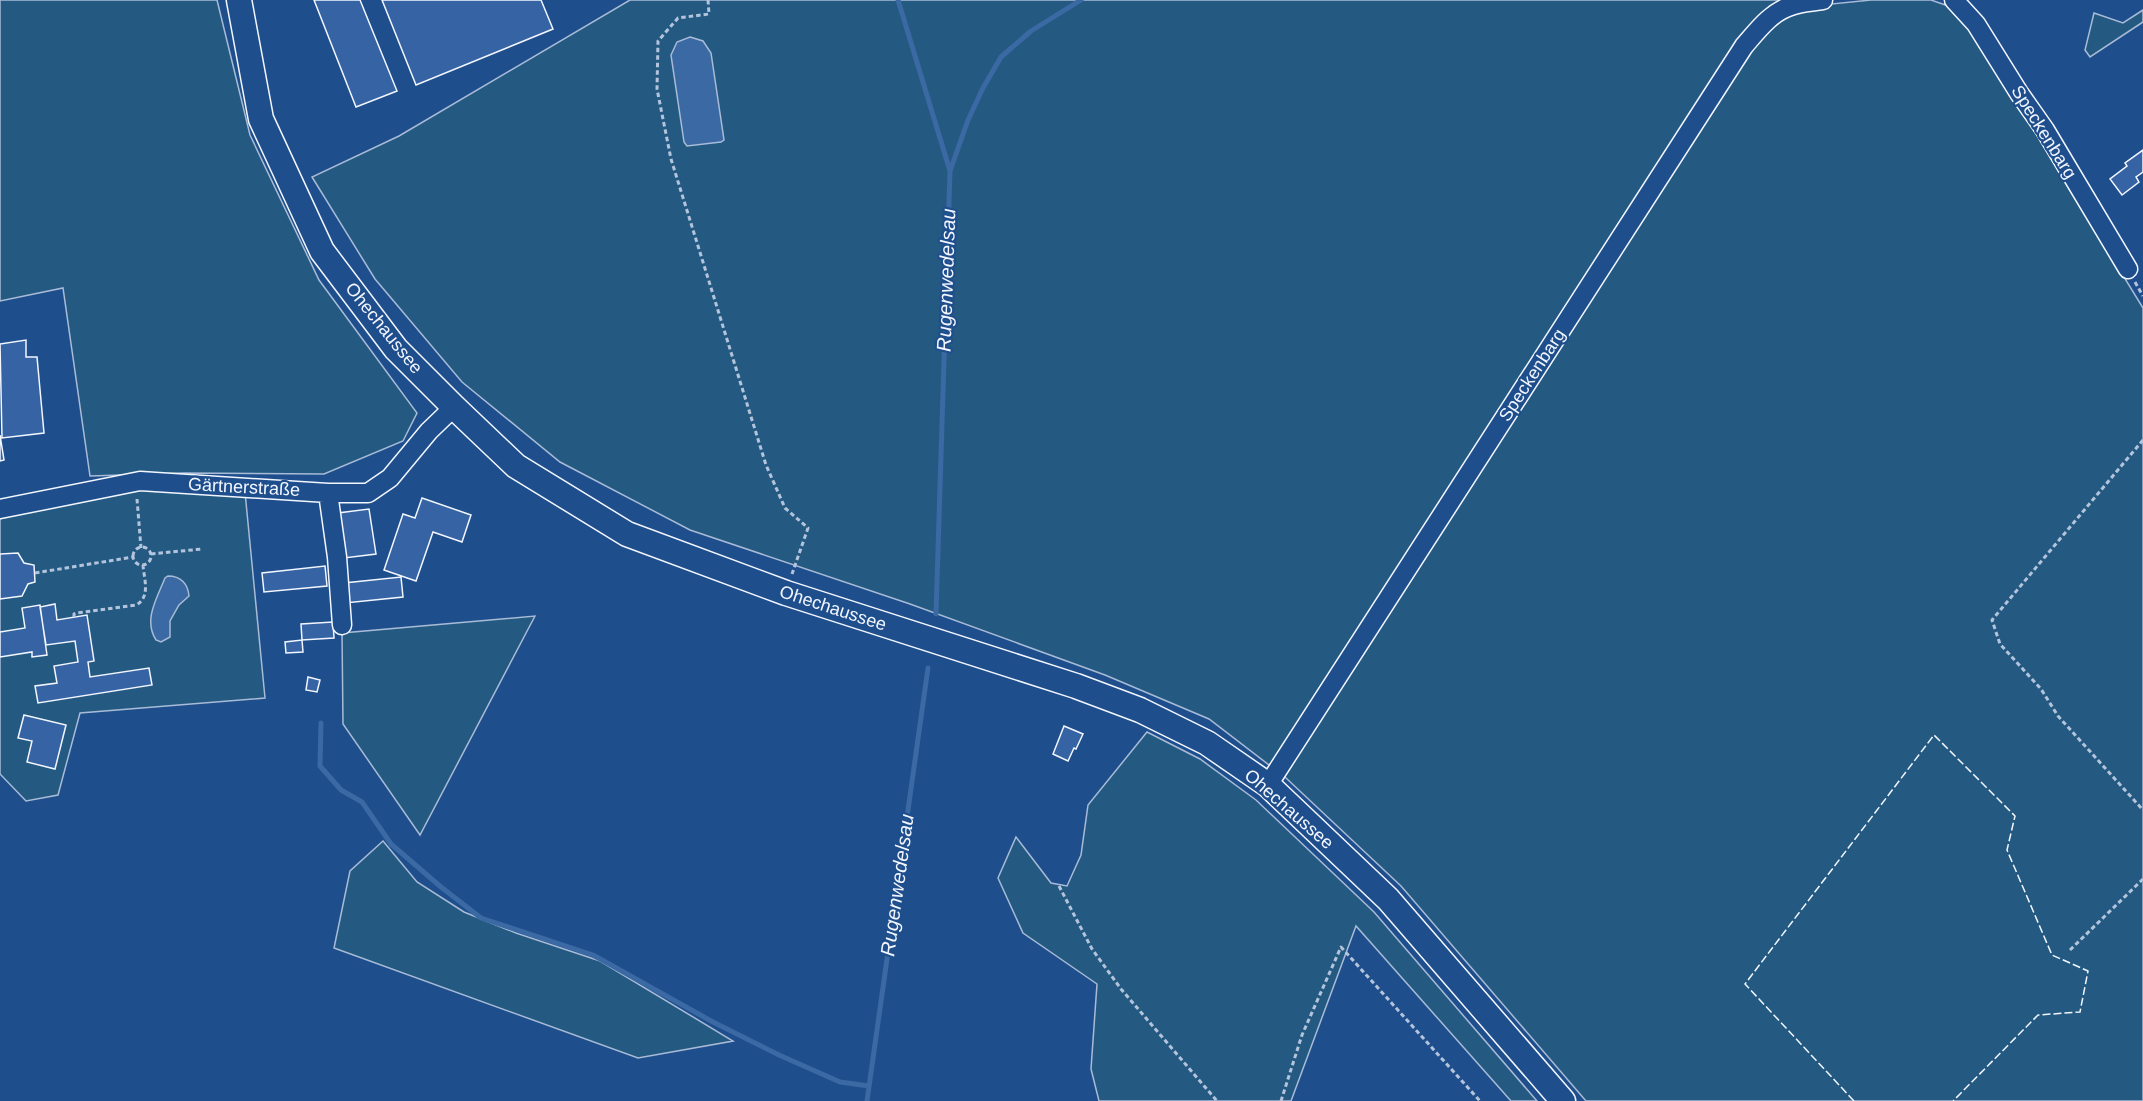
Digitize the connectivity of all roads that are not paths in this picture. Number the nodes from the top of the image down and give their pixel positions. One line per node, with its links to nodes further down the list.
1 (239, 0): 5 (main road, Ohechaussee)
2 (1823, 0): 9 (street, Speckenbarg)
3 (1954, 0): 4 (street, Speckenbarg)
4 (2128, 269)
5 (454, 407): 6 (street, Gärtnerstraße); 9 (main road, Ohechaussee)
6 (328, 493): 7 (street, Gärtnerstraße); 8 (street)
7 (0, 509)
8 (342, 626)
9 (1268, 785): 10 (main road, Ohechaussee)
10 (1563, 1101)

